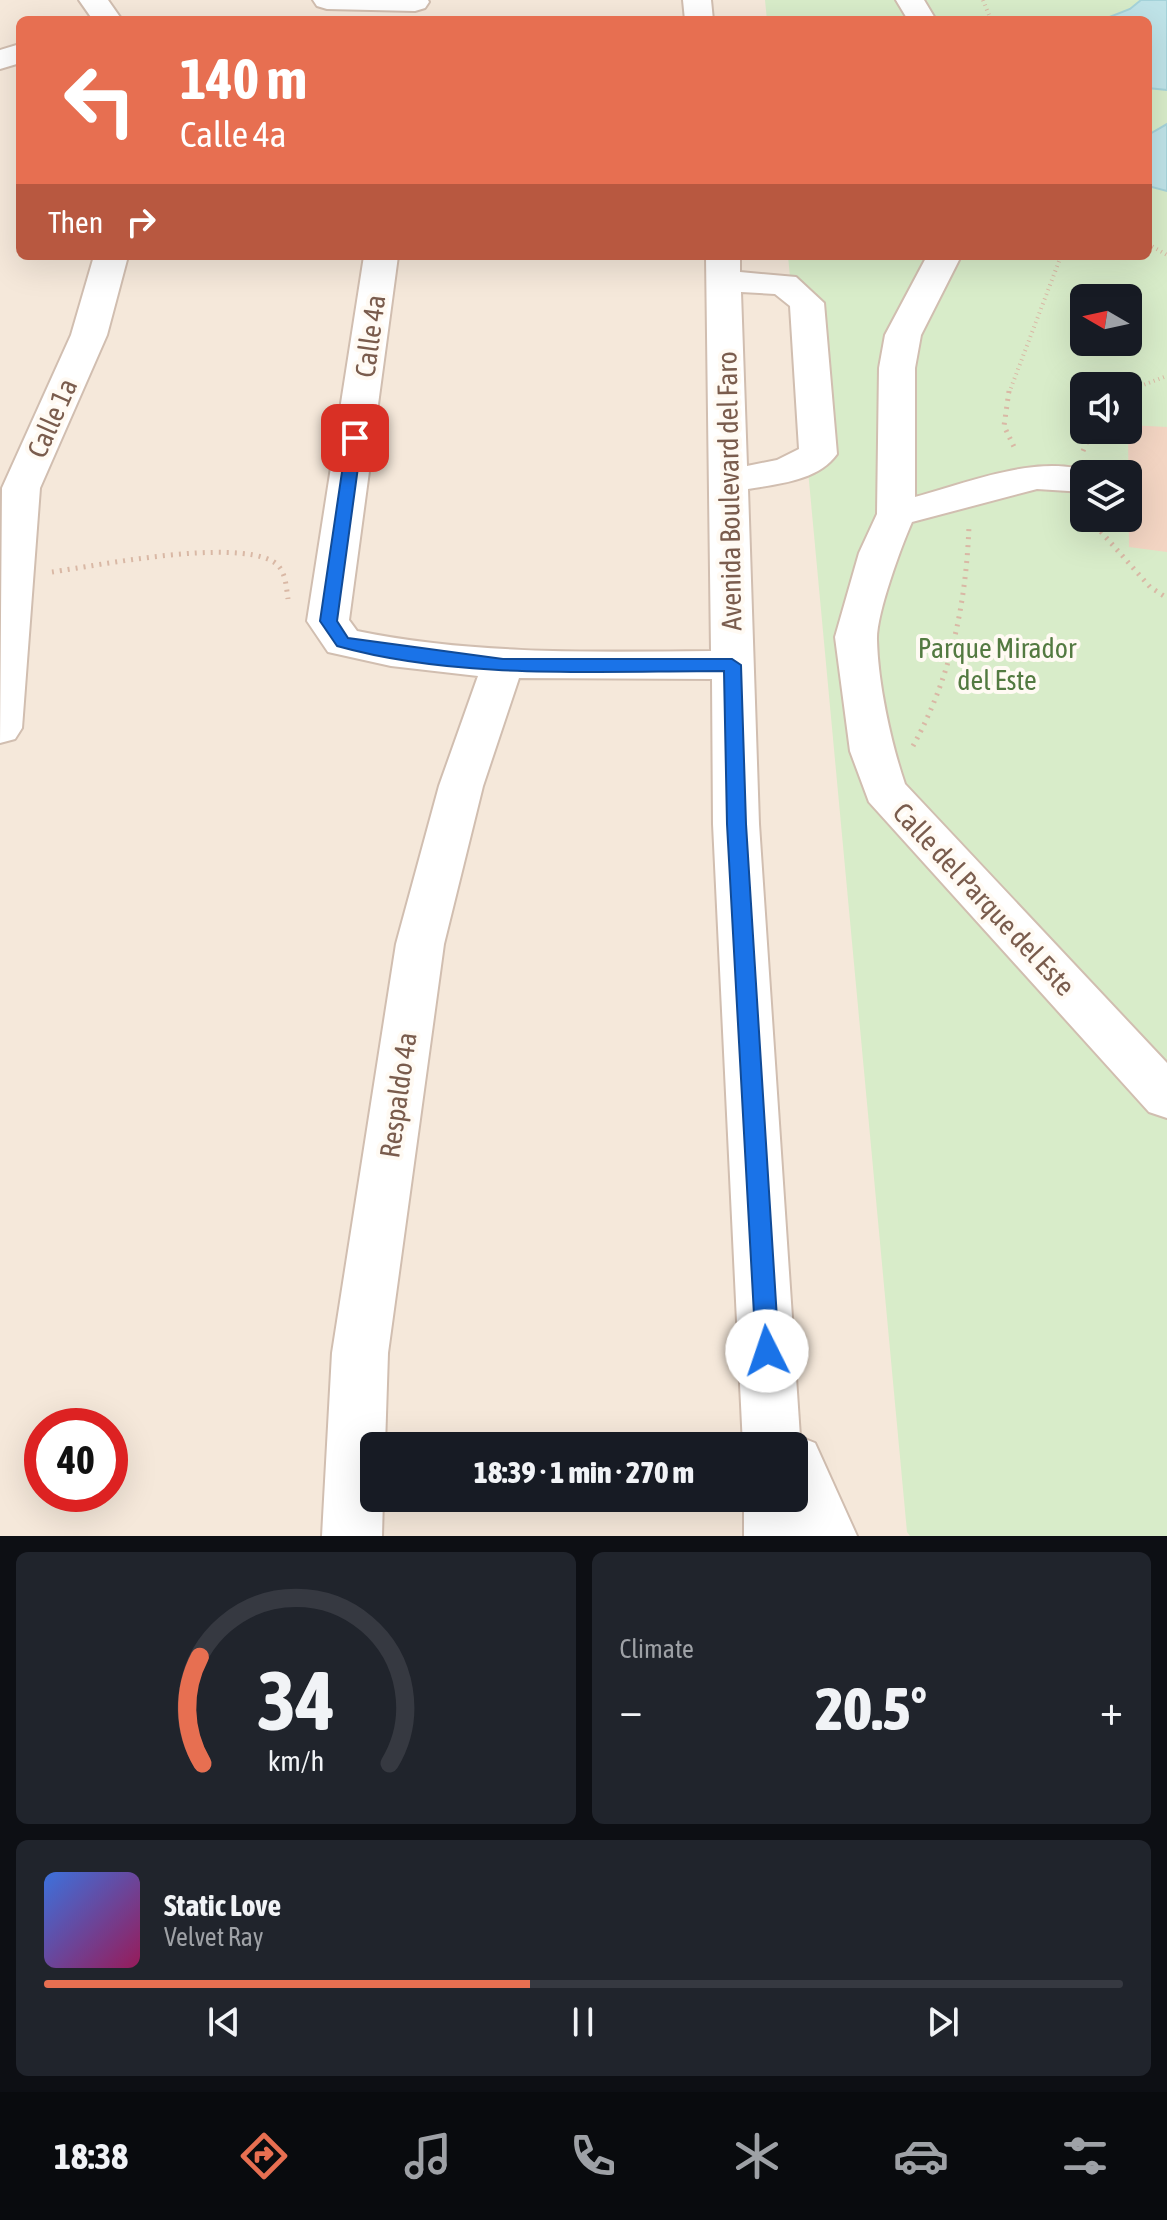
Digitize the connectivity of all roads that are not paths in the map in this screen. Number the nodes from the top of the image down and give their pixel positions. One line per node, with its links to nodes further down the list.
1 (327, 0): 4 (street)
2 (725, 0): 3 (street)
3 (715, 1)
4 (415, 7)
5 (110, 260): 11 (street, Calle 1a)
6 (380, 260): 13 (street, Calle 4a)
7 (942, 260): 12 (street, Calle del Parque del Este)
8 (724, 268): 10 (street, Avenida Boulevard del Faro); 10 (street)
9 (1070, 480): 12 (street)
10 (729, 481): 14 (street, Avenida Boulevard del Faro)
11 (10, 486): 15 (street, Calle 1a)
12 (896, 514): 16 (street, Calle del Parque del Este)
13 (503, 665): 14 (street); 20 (street, Respaldo 4a)
14 (732, 665): 17 (street, Avenida Boulevard del Faro)
15 (0, 728)
16 (1167, 1097)
17 (777, 1432)
18 (808, 1493): 22 (street)
19 (773, 1512): 21 (street)
20 (352, 1536)
21 (774, 1536)
22 (827, 1536)

